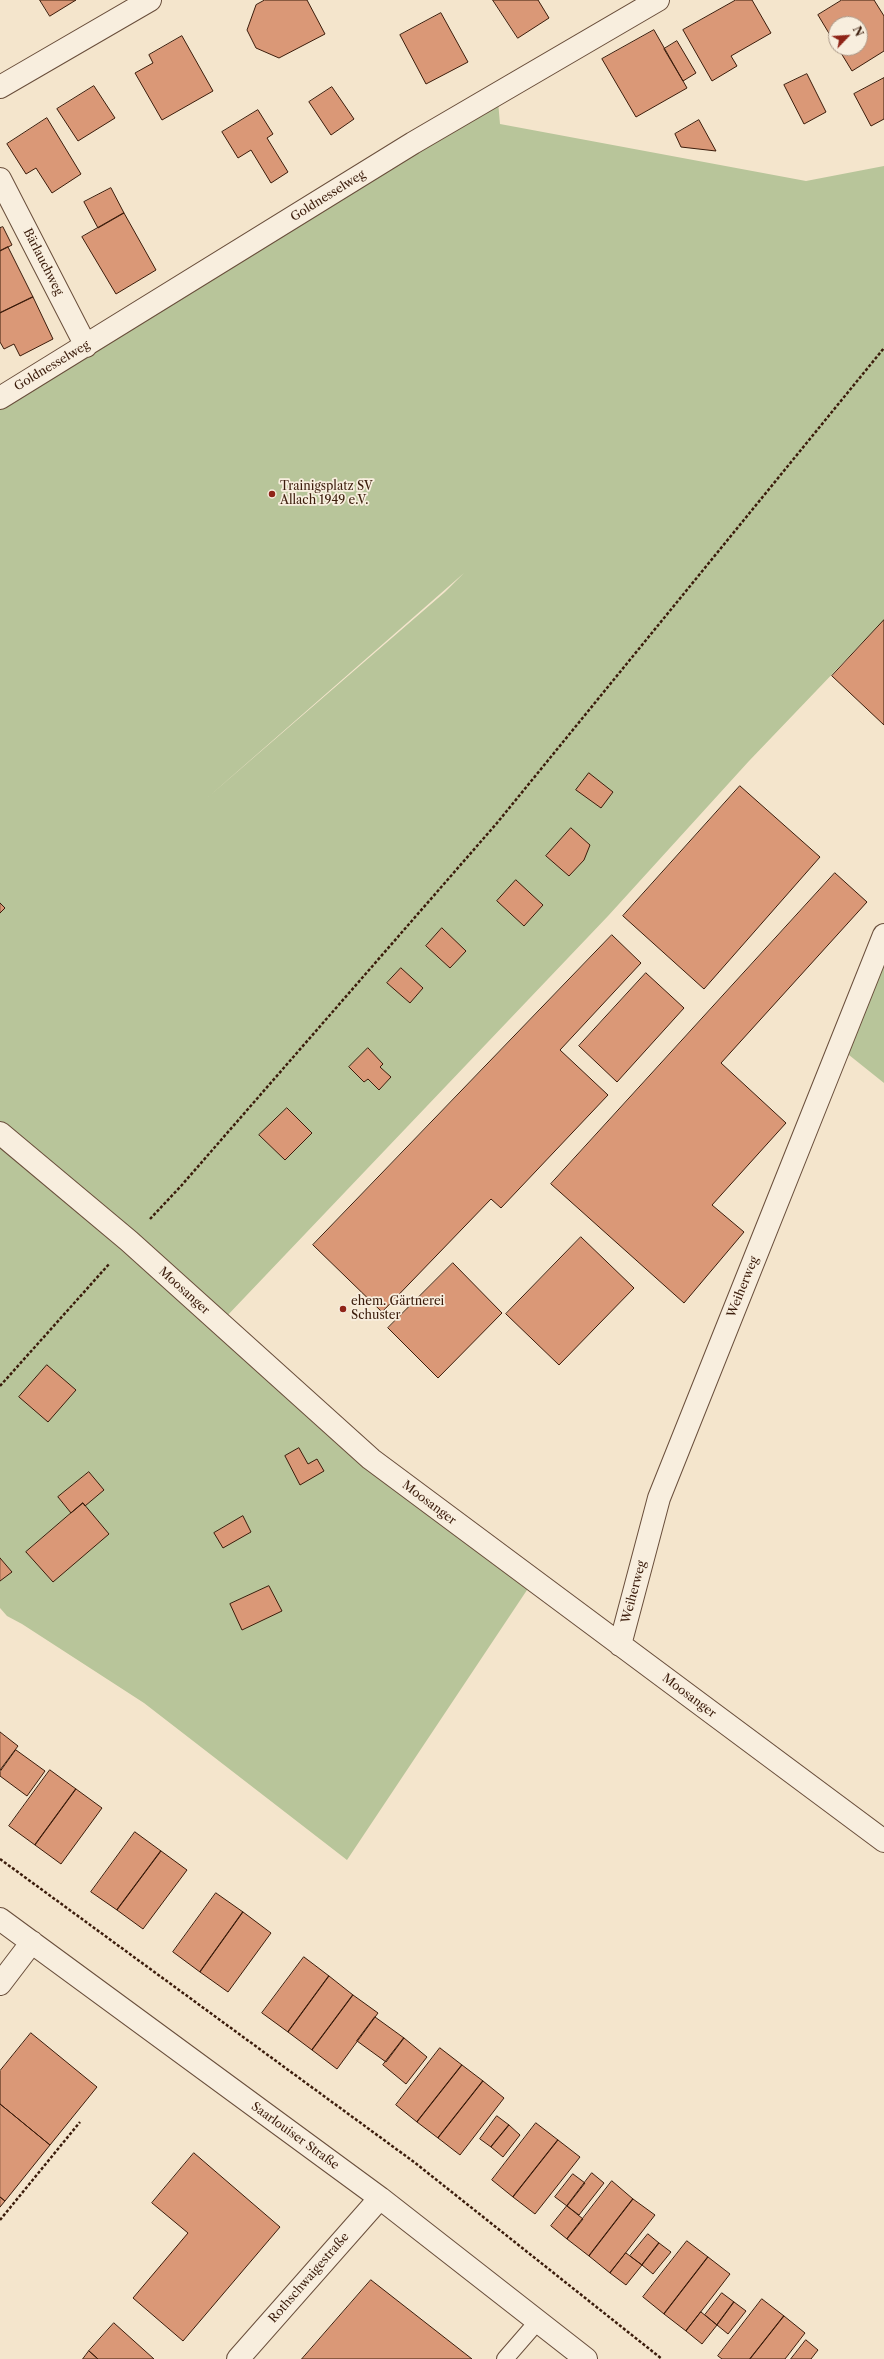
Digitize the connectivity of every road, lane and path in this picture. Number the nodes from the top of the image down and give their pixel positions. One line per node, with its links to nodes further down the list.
1 (150, 0): 3 (street)
2 (658, 0): 5 (street, Goldnesselweg)
3 (0, 87)
4 (0, 179): 5 (street, Bärlauchweg)
5 (86, 346): 7 (street, Goldnesselweg)
6 (884, 348): 10 (path)
7 (0, 398)
8 (884, 935): 12 (street, Weiherweg)
9 (0, 1133): 10 (street, Moosanger)
10 (129, 1241): 11 (path); 12 (street, Moosanger)
11 (0, 1386)
12 (620, 1645): 13 (street, Moosanger)
13 (884, 1841)
14 (0, 1859): 25 (path)
15 (0, 1919): 16 (street, Saarlouiser Straße)
16 (32, 1942): 17 (street); 19 (street, Saarlouiser Straße)
17 (0, 1984)
18 (80, 2122): 20 (path)
19 (380, 2198): 21 (street, Saarlouiser Straße); 22 (street, Rothschwaigestraße)
20 (0, 2220)
21 (538, 2321): 23 (lane); 24 (street, Saarlouiser Straße)
22 (238, 2359)
23 (505, 2359)
24 (586, 2359)
25 (662, 2359)

